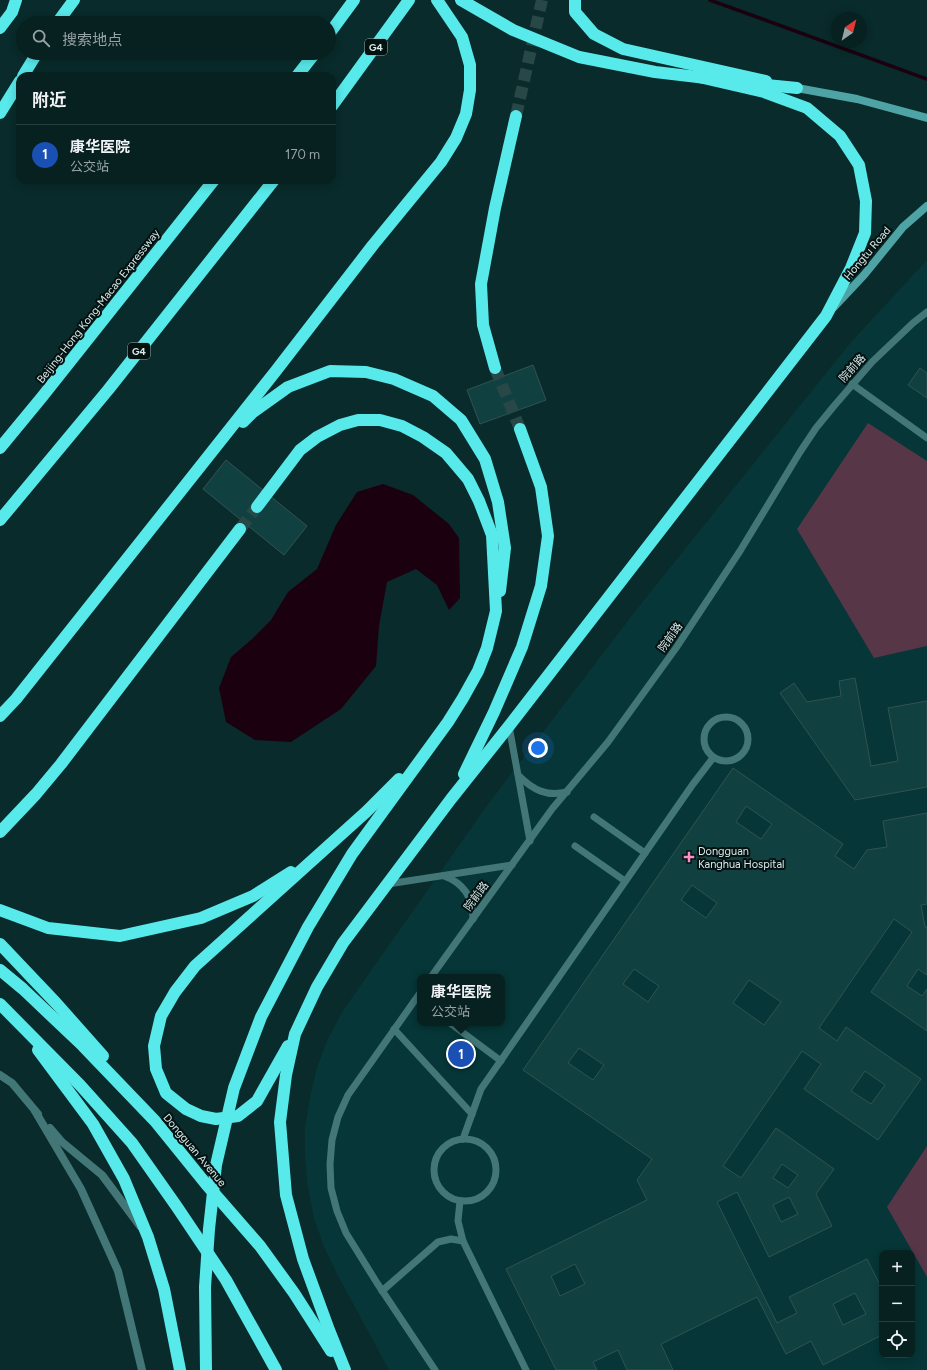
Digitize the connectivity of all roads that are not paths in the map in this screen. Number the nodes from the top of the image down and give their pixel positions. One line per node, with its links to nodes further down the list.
1 (16, 0): 9 (highway)
2 (21, 0): 9 (highway)
3 (74, 0): 10 (highway)
4 (354, 0): 11 (highway)
5 (409, 0): 20 (highway, G4)
6 (437, 0): 34 (highway)
7 (461, 0): 17 (highway)
8 (575, 0): 19 (highway)
9 (12, 12): 12 (highway)
10 (62, 16)
11 (336, 24)
12 (0, 28)
13 (33, 60): 15 (highway)
14 (309, 60): 16 (highway)
15 (25, 72)
16 (300, 72)
17 (698, 77): 19 (highway); 28 (highway)
18 (16, 87): 21 (highway)
19 (796, 88): 23 (main road)
20 (336, 101)
21 (0, 113)
22 (516, 116): 29 (highway)
23 (927, 118)
24 (211, 184): 33 (highway, Beijing-Hong Kong-Macao Expressway)
25 (271, 184): 36 (highway, G4)
26 (927, 206): 28 (main road, Hongtu Road)
27 (927, 312): 30 (lane, 院前路)
28 (826, 316): 40 (highway)
29 (495, 368)
30 (852, 384): 32 (lane); 44 (lane, 院前路)
31 (520, 429): 45 (highway)
32 (927, 438)
33 (0, 448)
34 (204, 461): 38 (highway); 39 (highway)
35 (257, 507): 38 (highway)
36 (0, 520)
37 (240, 529): 47 (highway)
38 (496, 611): 41 (highway)
39 (0, 716)
40 (509, 726): 43 (lane); 45 (highway)
41 (426, 752): 51 (highway); 78 (highway)
42 (713, 758): 42 (lane); 50 (lane)
43 (519, 776): 44 (lane); 48 (lane)
44 (567, 792): 48 (lane, 院前路)
45 (451, 799): 55 (highway)
46 (594, 817): 50 (lane)
47 (0, 832)
48 (530, 841): 52 (lane, 院前路)
49 (575, 846): 54 (lane)
50 (645, 853): 54 (lane)
51 (319, 854): 56 (highway); 65 (highway)
52 (512, 865): 53 (lane); 57 (lane, 院前路)
53 (444, 876): 55 (lane); 57 (lane)
54 (625, 881): 66 (lane)
55 (388, 884): 65 (highway)
56 (0, 910)
57 (473, 919): 60 (lane, 院前路)
58 (0, 944): 70 (highway)
59 (0, 970): 70 (highway, Dongguan Avenue)
60 (433, 974)
61 (417, 997): 64 (lane)
62 (3, 1007): 73 (highway); 79 (highway)
63 (454, 1026): 66 (lane)
64 (394, 1029): 69 (lane); 75 (lane)
65 (295, 1034): 80 (highway)
66 (501, 1061): 69 (lane)
67 (0, 1075): 68 (street)
68 (35, 1111): 73 (street); 77 (street)
69 (472, 1114): 71 (lane)
70 (155, 1121): 80 (highway, Dongguan Avenue)
71 (463, 1139): 72 (lane); 72 (lane)
72 (460, 1201): 74 (lane)
73 (148, 1238): 76 (highway)
74 (463, 1241): 75 (lane); 82 (lane)
75 (382, 1291): 81 (lane)
76 (179, 1368)
77 (142, 1370)
78 (206, 1370)
79 (276, 1370)
80 (344, 1370)
81 (435, 1370)
82 (526, 1370)

